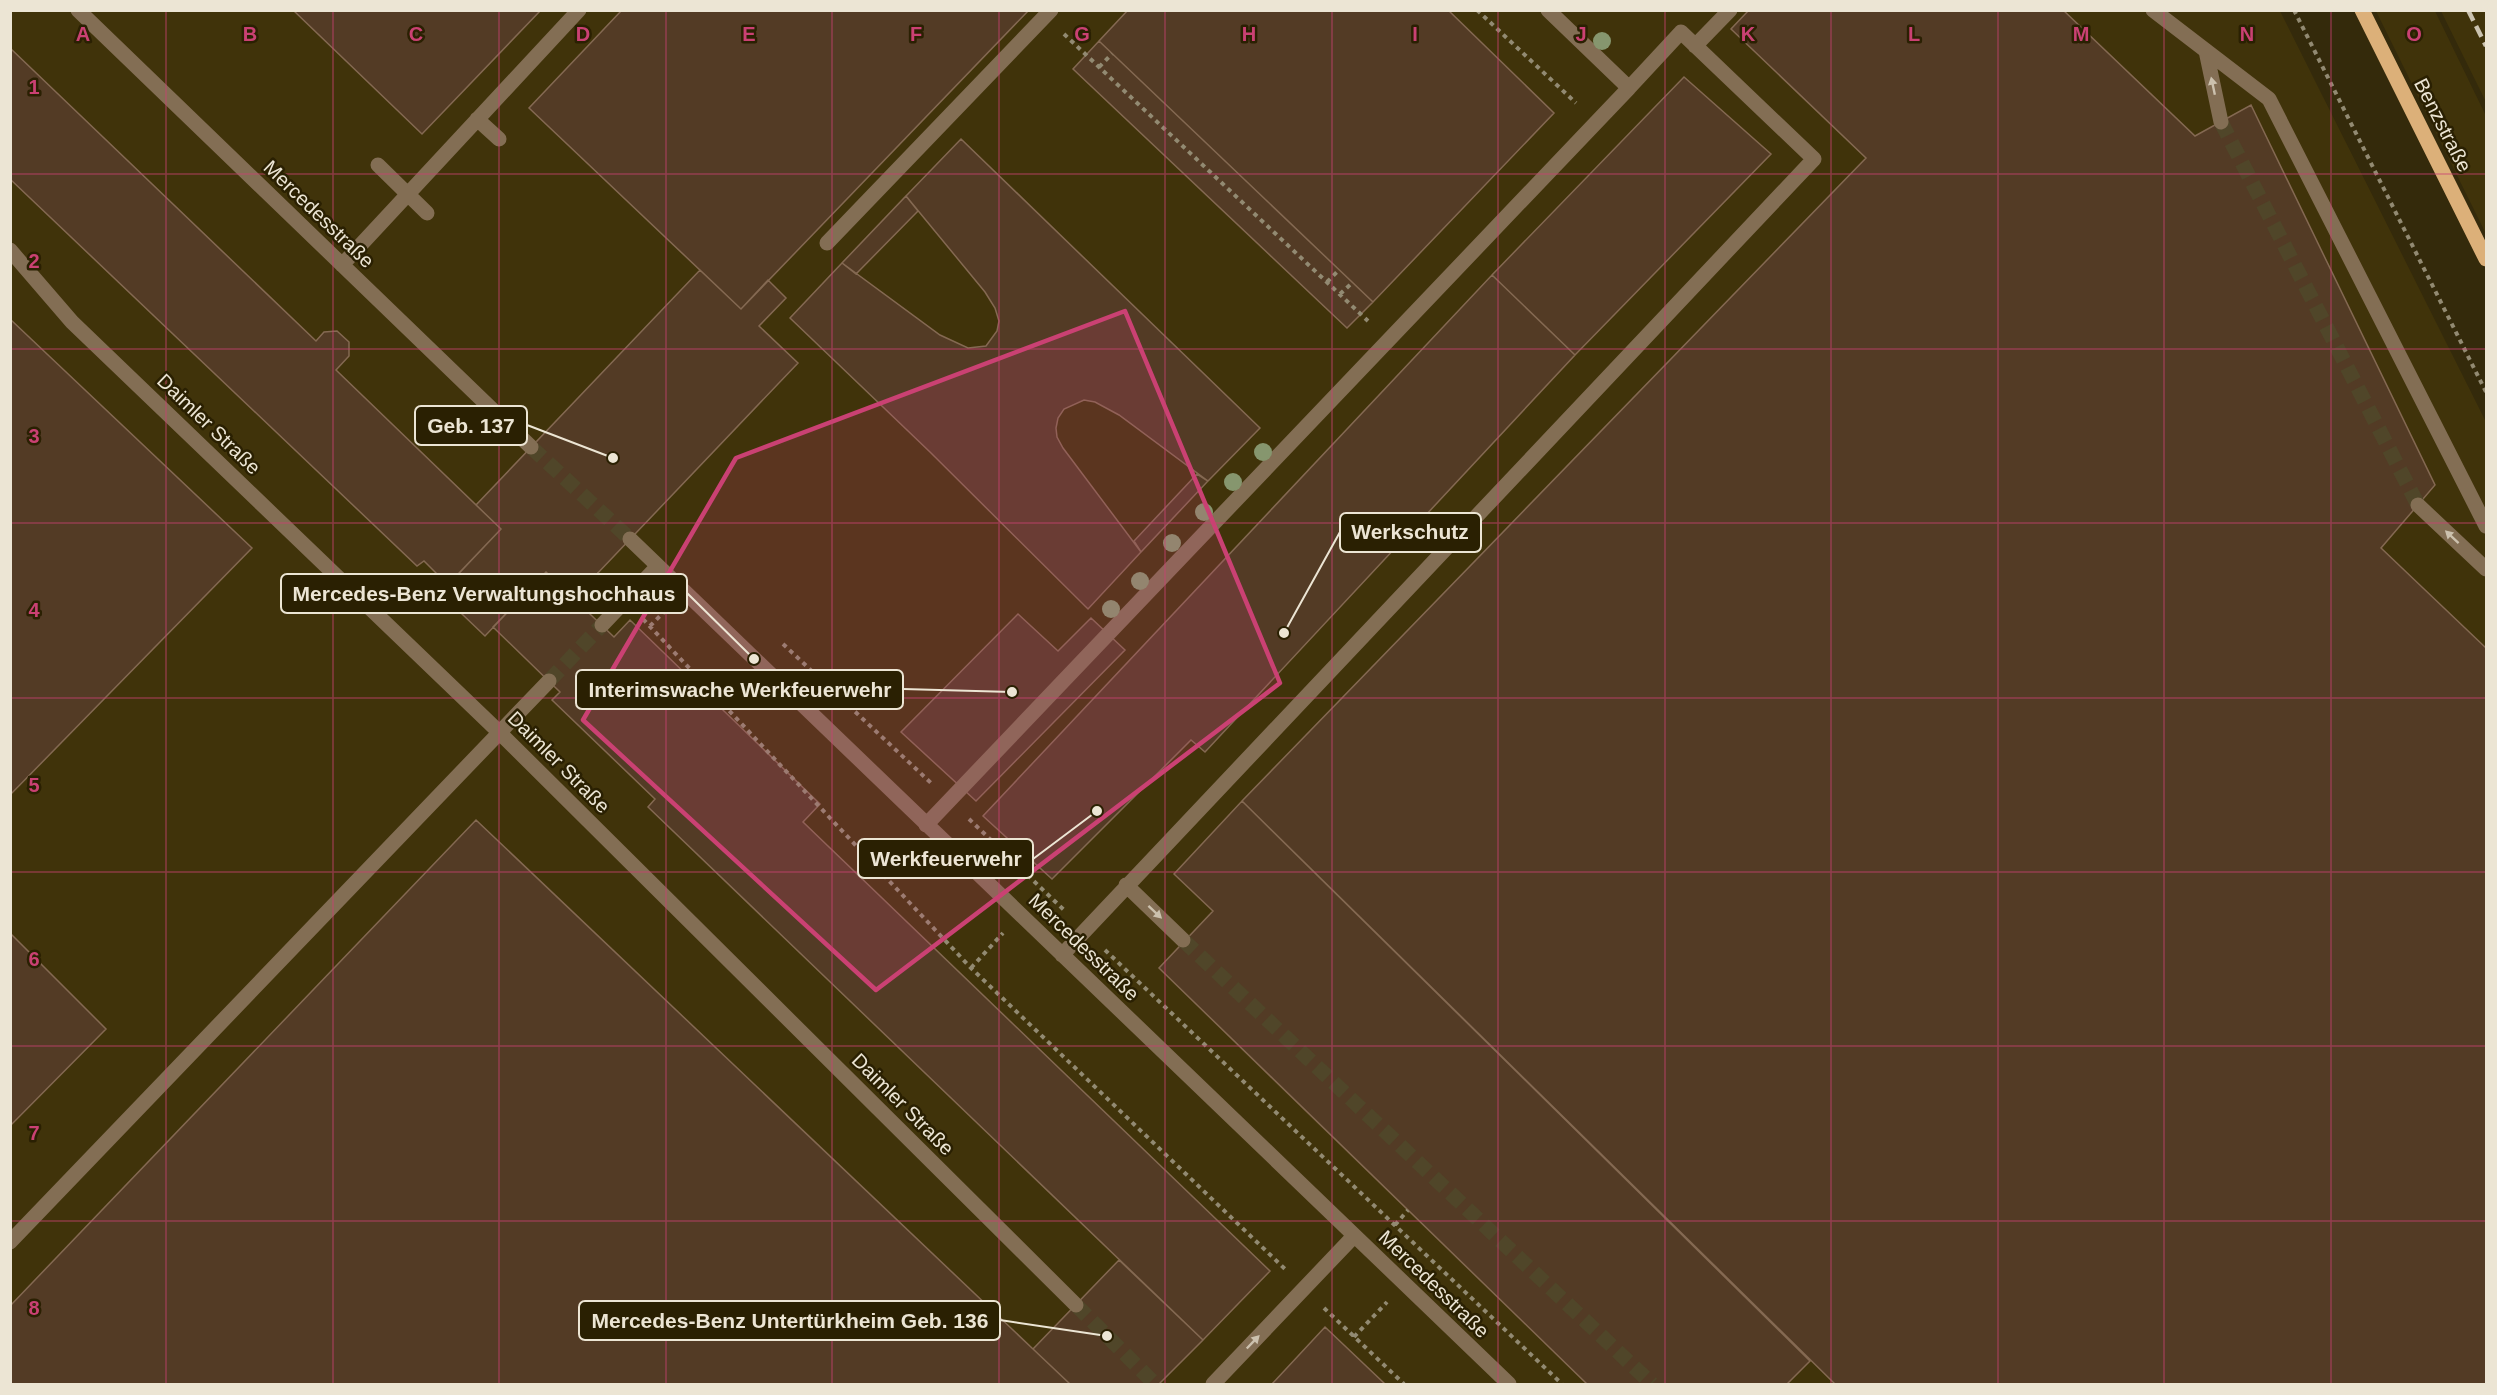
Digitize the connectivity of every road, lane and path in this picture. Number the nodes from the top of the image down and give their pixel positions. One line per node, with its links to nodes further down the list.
1 (78, 10): 25 (street, Mercedesstraße)
2 (579, 10): 15 (street)
3 (1478, 10): 16 (path)
4 (1548, 10): 14 (street)
5 (1730, 10): 10 (street)
6 (2153, 10): 11 (street)
7 (2294, 10): 31 (path)
8 (2362, 10): 24 (main road, Benzstraße)
9 (1049, 13): 13 (path); 22 (street)
10 (1695, 46): 14 (street); 45 (street)
11 (2206, 51): 17 (street, one-way to 11); 34 (street)
12 (1112, 54): 13 (path)
13 (1099, 67): 27 (path)
14 (1629, 88): 16 (street)
15 (477, 119): 18 (street); 20 (street)
16 (1596, 122): 30 (street)
17 (2221, 122)
18 (499, 139)
19 (378, 165): 20 (street)
20 (407, 195): 21 (street); 25 (street)
21 (428, 213)
22 (827, 243)
23 (10, 250): 42 (street, Daimler Straße)
24 (2487, 259)
25 (342, 265): 32 (street, Mercedesstraße)
26 (1339, 270): 27 (path)
27 (1327, 282): 29 (path)
28 (1352, 283): 29 (path)
29 (1340, 294): 30 (path)
30 (1388, 340): 43 (street)
31 (2487, 392)
32 (531, 447)
33 (2418, 505): 37 (street, one-way to 33)
34 (2487, 526)
35 (630, 539): 36 (street, Mercedesstraße)
36 (658, 566): 38 (street); 44 (street, Mercedesstraße)
37 (2487, 569)
38 (603, 625)
39 (650, 626): 53 (path)
40 (777, 638): 43 (path)
41 (549, 681): 42 (street)
42 (500, 733): 52 (street); 54 (street, Daimler Straße)
43 (949, 801): 44 (street); 46 (path)
44 (926, 825): 48 (street, Mercedesstraße)
45 (1126, 885): 46 (street); 47 (street, one-way to 47)
46 (1084, 929): 48 (street); 50 (path)
47 (1183, 940)
48 (1062, 955): 51 (street, Mercedesstraße)
49 (1408, 1210): 50 (path)
50 (1395, 1225): 58 (path)
51 (1354, 1236): 53 (street); 57 (street, Mercedesstraße)
52 (10, 1242)
53 (1304, 1288): 55 (street, one-way to 53); 56 (path)
54 (1076, 1305)
55 (1213, 1384)
56 (1404, 1384)
57 (1509, 1384)
58 (1562, 1384)

